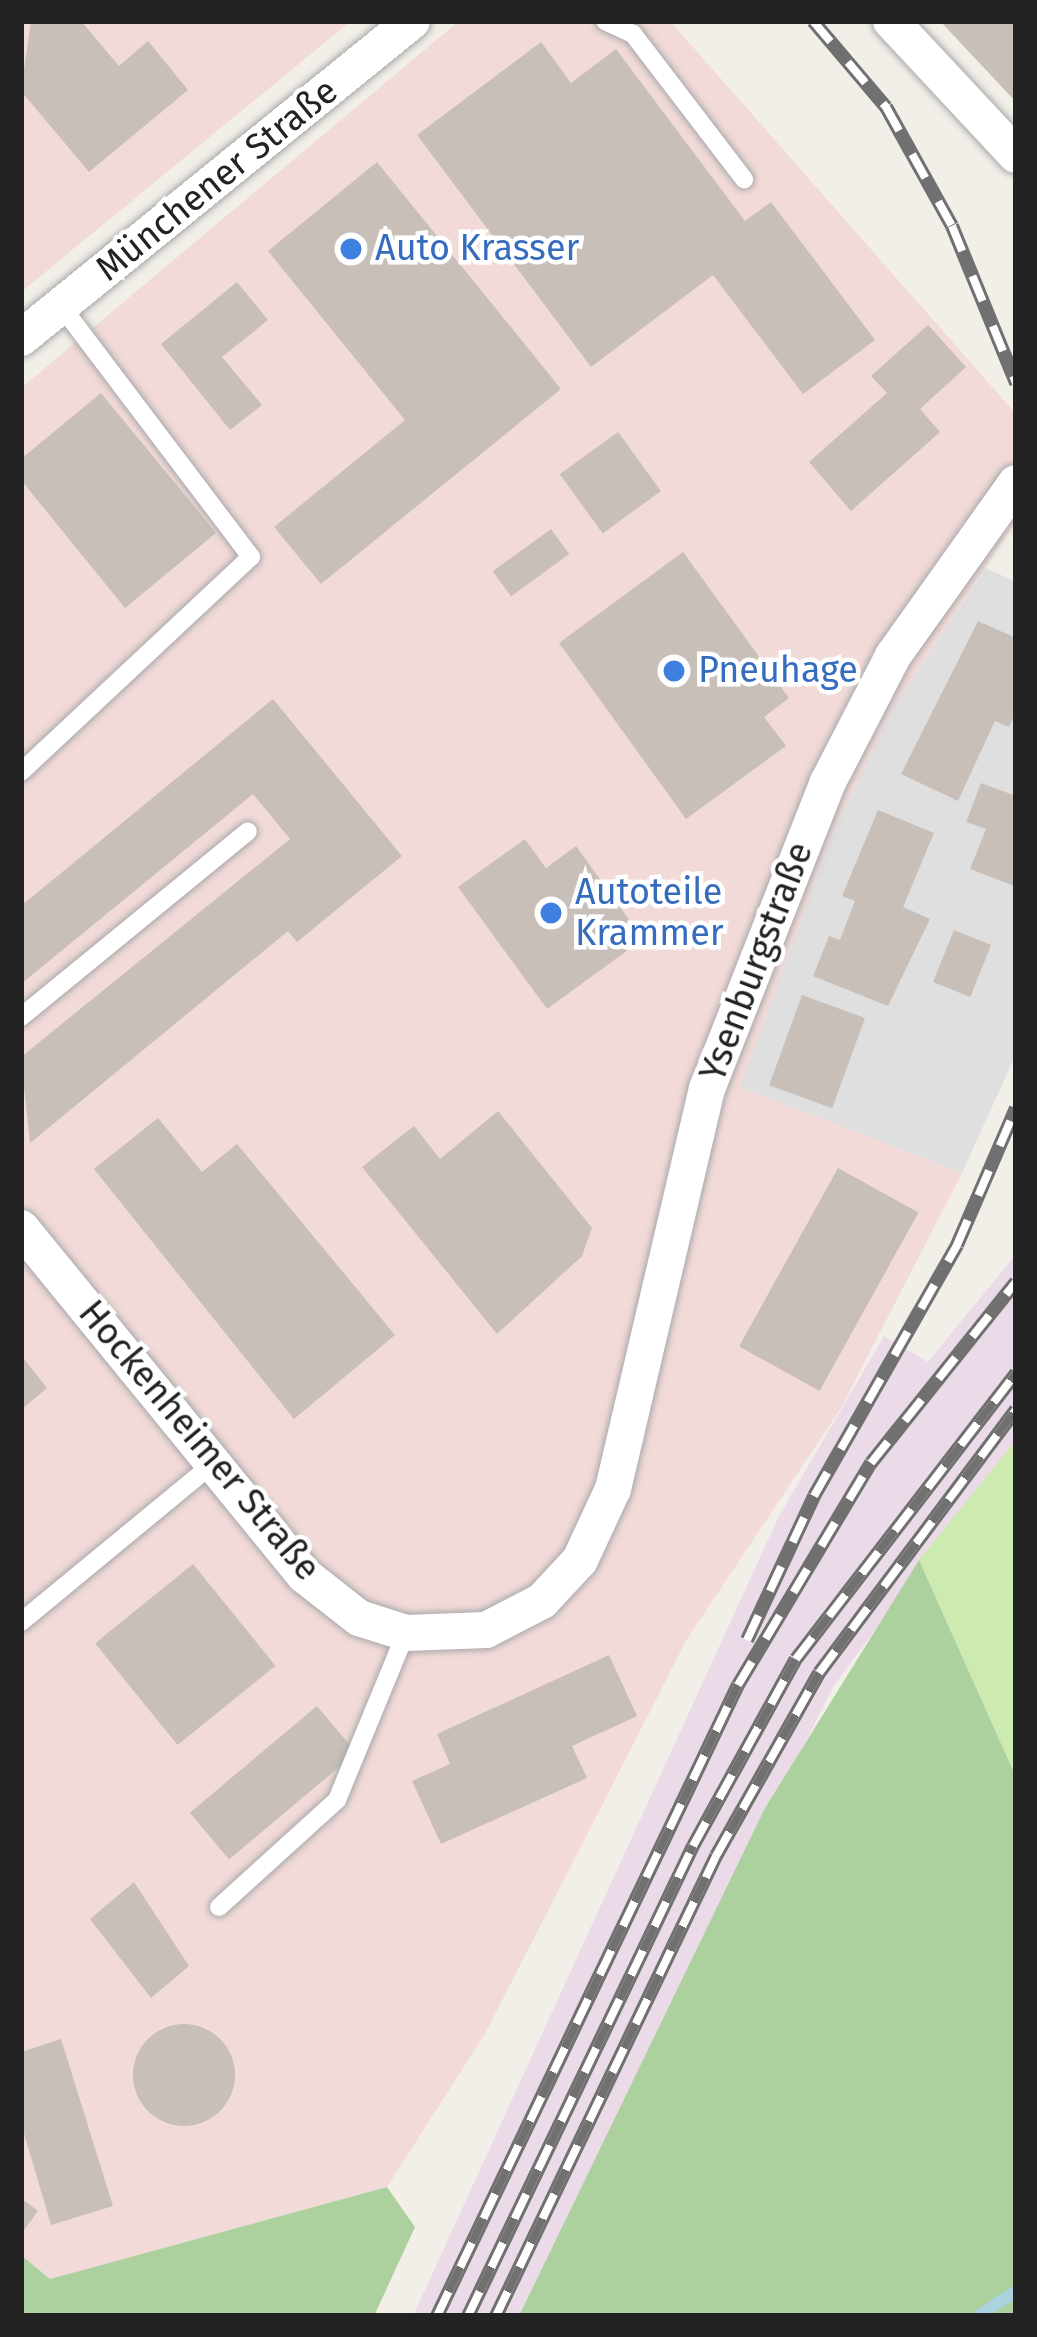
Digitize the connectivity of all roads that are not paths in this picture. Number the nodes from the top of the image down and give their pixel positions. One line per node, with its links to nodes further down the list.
1 (412, 21): 6 (street, Münchener Straße)
2 (605, 21): 5 (lane)
3 (891, 21): 4 (street)
4 (1016, 155)
5 (744, 179)
6 (61, 306): 7 (street, Münchener Straße); 9 (lane)
7 (21, 338)
8 (1016, 483): 14 (street, Ysenburgstraße)
9 (21, 772)
10 (248, 831): 11 (lane)
11 (21, 1016)
12 (21, 1228): 13 (street, Hockenheimer Straße)
13 (213, 1464): 15 (lane); 16 (street, Hockenheimer Straße)
14 (613, 1489): 16 (street, Hockenheimer Straße)
15 (21, 1622)
16 (406, 1633): 17 (lane)
17 (219, 1906)

